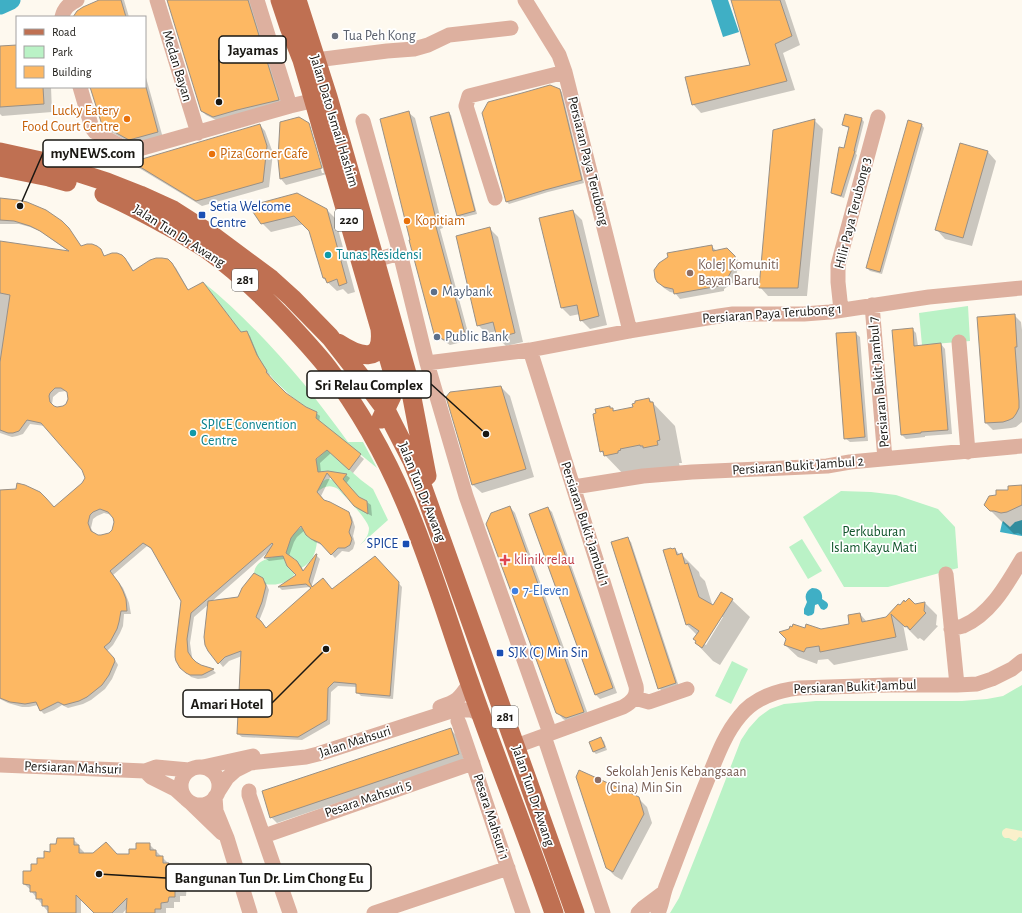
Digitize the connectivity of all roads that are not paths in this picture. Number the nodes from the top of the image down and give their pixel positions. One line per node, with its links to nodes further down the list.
1 (77, 0): 7 (street)
2 (157, 0): 16 (street, Medan Bayan)
3 (257, 0): 13 (street)
4 (280, 0): 9 (main road, Jalan Dato Ismail Hashim / 220)
5 (297, 0): 9 (main road, Jalan Dato Ismail Hashim / 220)
6 (525, 0): 10 (street, Persiaran Paya Terubong)
7 (62, 16)
8 (511, 28): 9 (street)
9 (309, 60): 12 (main road, Jalan Dato Ismail Hashim / 220)
10 (565, 72): 19 (street); 26 (street, Persiaran Paya Terubong)
11 (80, 88): 16 (street)
12 (321, 98): 13 (street); 21 (main road, Jalan Dato Ismail Hashim / 220); 25 (main road, Jalan Dato Ismail Hashim / 220)
13 (290, 106): 16 (street)
14 (878, 117): 24 (street, Hilir Paya Terubong 3)
15 (363, 121): 20 (street)
16 (198, 132)
17 (0, 152): 27 (main road, Jalan Tun Dr Awang / 281)
18 (0, 167): 39 (main road, Jalan Tun Dr Awang / 281)
19 (494, 198)
20 (400, 253): 21 (street); 30 (street)
21 (375, 260): 36 (main road, Jalan Dato Ismail Hashim / 220)
22 (1022, 288): 23 (street, Persiaran Paya Terubong 1)
23 (872, 305): 24 (street, Persiaran Paya Terubong 1); 34 (street, Persiaran Bukit Jambul 7)
24 (841, 310): 26 (street, Persiaran Paya Terubong 1)
25 (380, 325): 27 (main road); 31 (main road, Jalan Dato Ismail Hashim / 220)
26 (630, 331): 29 (street, Persiaran Paya Terubong 1)
27 (330, 338): 31 (main road, Jalan Tun Dr Awang / 281)
28 (959, 342): 33 (street)
29 (530, 350): 30 (street, Persiaran Paya Terubong 1); 35 (street, Persiaran Bukit Jambul 1)
30 (427, 363): 48 (street)
31 (386, 410): 36 (main road, Jalan Tun Dr Awang / 281); 39 (main road, Jalan Dato Ismail Hashim)
32 (1022, 446): 33 (street, Persiaran Bukit Jambul 2)
33 (968, 452): 34 (street, Persiaran Bukit Jambul 2)
34 (885, 459): 35 (street, Persiaran Bukit Jambul 2)
35 (574, 487): 45 (street, Persiaran Bukit Jambul 1)
36 (435, 523): 49 (main road, Jalan Tun Dr Awang / 281)
37 (1022, 559): 40 (street)
38 (946, 574): 40 (street)
39 (449, 623): 42 (main road, Jalan Tun Dr Awang / 281)
40 (951, 629): 43 (street)
41 (1022, 661): 43 (street, Persiaran Bukit Jambul)
42 (470, 683): 46 (street); 47 (main road, Jalan Tun Dr Awang / 281)
43 (957, 685): 61 (street, Persiaran Bukit Jambul)
44 (687, 690): 45 (street)
45 (634, 698): 48 (street)
46 (456, 710): 47 (street); 50 (street, Jalan Mahsuri); 51 (street, Pesara Mahsuri 1)
47 (482, 715): 68 (main road, Jalan Tun Dr Awang / 281)
48 (547, 734): 49 (street); 69 (street)
49 (516, 746): 63 (main road, Jalan Tun Dr Awang / 281)
50 (249, 760): 53 (street, Jalan Mahsuri); 56 (street)
51 (473, 763): 58 (street, Pesara Mahsuri 5); 60 (street, Pesara Mahsuri 1)
52 (0, 765): 54 (street, Persiaran Mahsuri)
53 (196, 769): 54 (street, Persiaran Mahsuri); 56 (street); 57 (street)
54 (145, 771): 57 (street)
55 (249, 791): 58 (street)
56 (216, 795): 57 (street); 59 (street)
57 (189, 801): 59 (street)
58 (264, 836): 65 (street)
59 (227, 838): 64 (street)
60 (508, 868): 62 (street); 67 (street, Pesara Mahsuri 1)
61 (664, 893): 70 (street); 71 (street, Persiaran Bukit Jambul)
62 (404, 908): 66 (street)
63 (575, 912)
64 (250, 913)
65 (290, 913)
66 (374, 913)
67 (523, 913)
68 (554, 913)
69 (603, 913)
70 (638, 913)
71 (658, 913)

